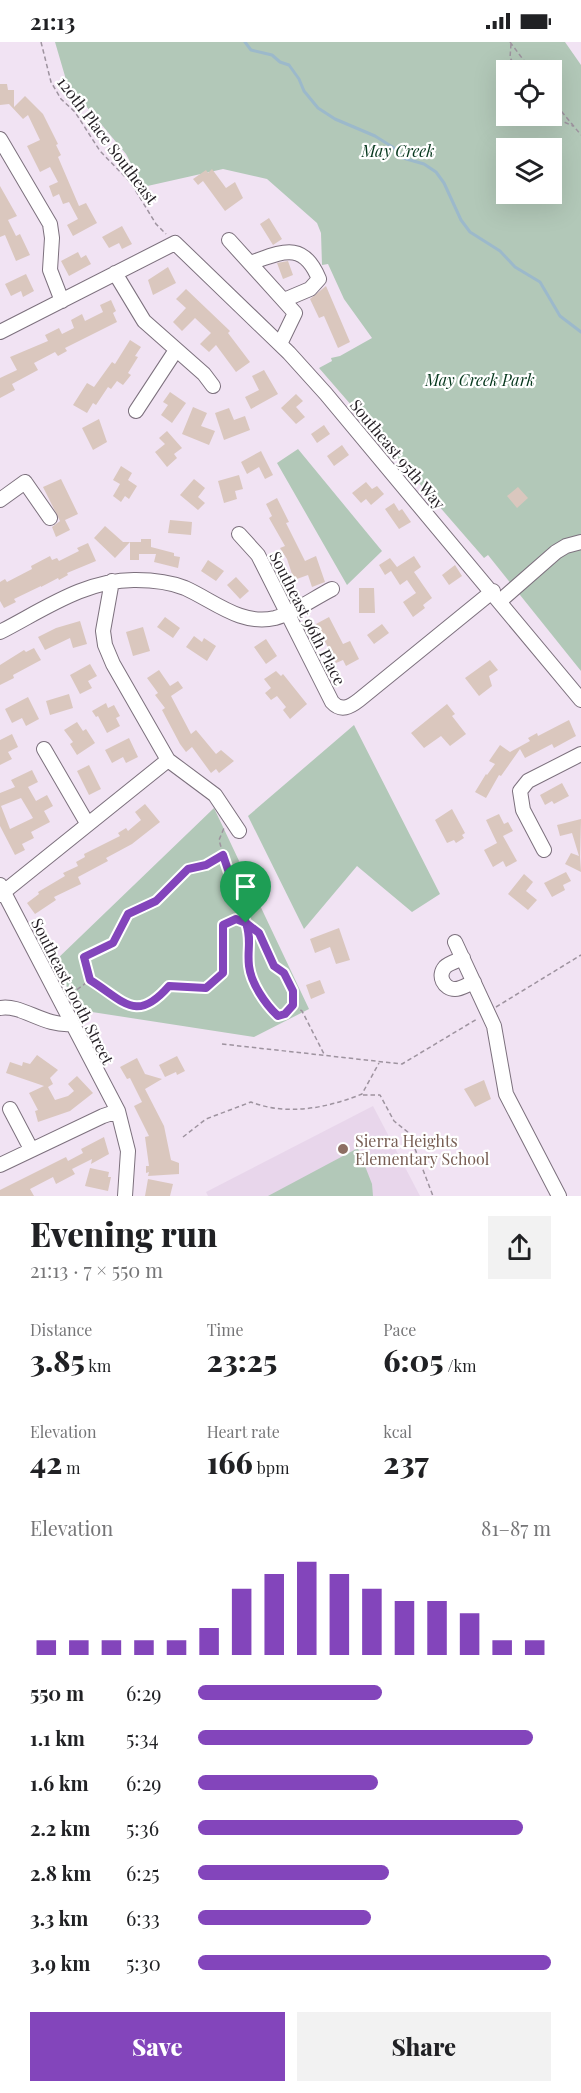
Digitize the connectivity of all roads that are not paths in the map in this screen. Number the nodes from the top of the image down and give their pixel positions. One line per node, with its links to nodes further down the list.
1 (0, 139): 6 (street)
2 (229, 240): 3 (street)
3 (250, 263): 5 (street); 5 (street)
4 (115, 273): 6 (street); 8 (street, Southeast 95th Way); 9 (street)
5 (284, 300): 8 (street)
6 (62, 301): 7 (street)
7 (0, 332)
8 (280, 344): 18 (street, Southeast 95th Way)
9 (176, 350): 10 (street); 11 (street)
10 (213, 386)
11 (136, 411)
12 (0, 500): 13 (street)
13 (50, 518)
14 (239, 534): 19 (street, Southeast 96th Place)
15 (581, 542): 18 (street)
16 (112, 581): 19 (street); 20 (street); 24 (street)
17 (332, 589): 19 (street)
18 (496, 596): 19 (street, Southeast 96th Place); 21 (street, Southeast 95th Way)
19 (288, 613)
20 (0, 632)
21 (581, 700)
22 (44, 748): 25 (street)
23 (581, 754): 27 (street)
24 (168, 760): 25 (street); 26 (street)
25 (87, 823): 28 (street)
26 (240, 831)
27 (544, 850)
28 (1, 891): 33 (street, Southeast 100th Street)
29 (455, 942): 30 (street)
30 (463, 958): 31 (street); 31 (street)
31 (474, 982): 39 (street)
32 (0, 1008): 33 (street)
33 (72, 1024): 35 (street, Southeast 100th Street)
34 (10, 1109): 36 (street)
35 (118, 1111): 36 (street); 38 (street, Southeast 100th Street)
36 (31, 1149): 37 (street)
37 (0, 1165)
38 (125, 1196)
39 (560, 1196)

